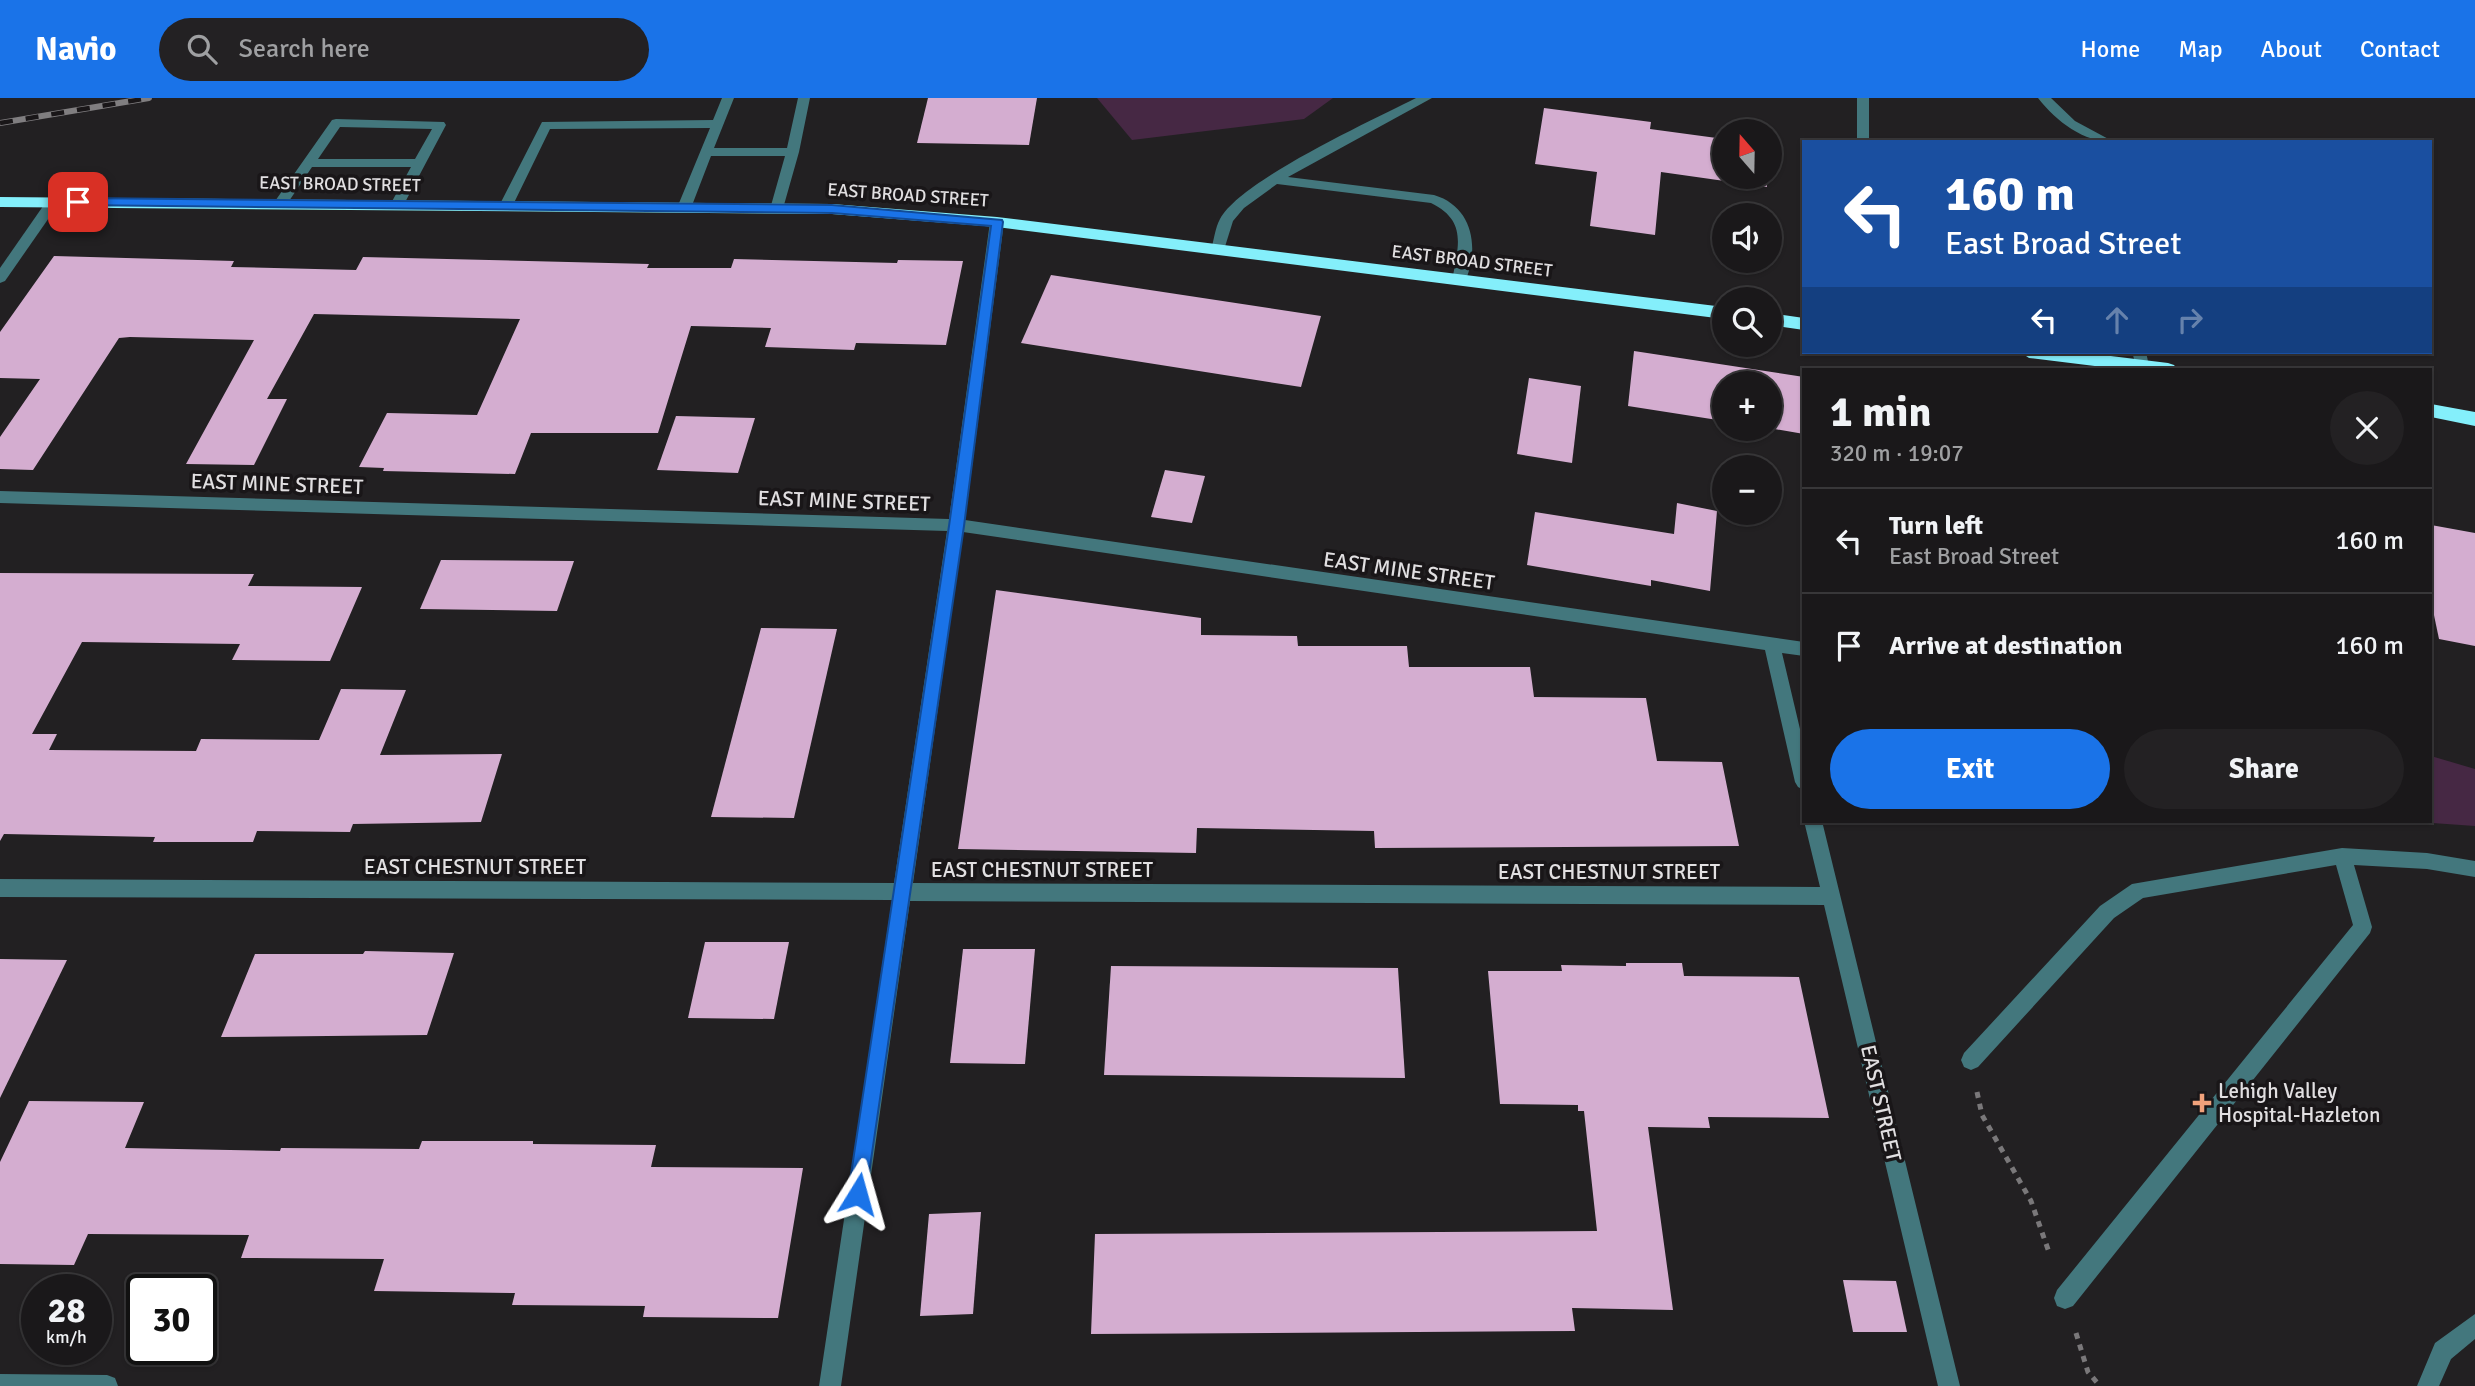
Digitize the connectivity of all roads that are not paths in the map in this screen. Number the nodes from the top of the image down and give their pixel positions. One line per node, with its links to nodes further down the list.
1 (728, 98): 6 (street)
2 (804, 98): 10 (street)
3 (1426, 98): 13 (street)
4 (1863, 98): 7 (street)
5 (2044, 98): 8 (street)
6 (717, 124): 9 (street); 18 (street)
7 (1863, 140)
8 (2104, 140)
9 (706, 152): 10 (street); 19 (street)
10 (793, 152): 20 (street)
11 (308, 163): 12 (street); 12 (street); 16 (street)
12 (420, 163): 17 (street)
13 (1275, 180): 22 (street); 24 (street)
14 (0, 202): 15 (highway, EAST BROAD STREET)
15 (53, 202): 16 (highway, EAST BROAD STREET); 23 (street)
16 (280, 204): 17 (highway, EAST BROAD STREET)
17 (397, 205): 18 (highway, EAST BROAD STREET)
18 (506, 206): 19 (highway, EAST BROAD STREET)
19 (684, 208): 20 (highway, EAST BROAD STREET)
20 (777, 208): 21 (highway, EAST BROAD STREET)
21 (997, 222): 22 (highway, EAST BROAD STREET); 34 (street)
22 (1218, 250): 24 (highway, EAST BROAD STREET)
23 (0, 278)
24 (1459, 281): 25 (highway, EAST BROAD STREET)
25 (1712, 312)
26 (1782, 321): 27 (highway)
27 (1802, 324)
28 (2061, 354): 29 (highway)
29 (2140, 359): 30 (highway)
30 (2165, 368)
31 (2432, 411): 32 (highway)
32 (2475, 419)
33 (0, 497): 34 (street, EAST MINE STREET)
34 (956, 526): 35 (street, EAST MINE STREET); 42 (street)
35 (1772, 645): 36 (street, EAST MINE STREET); 37 (street)
36 (1802, 649)
37 (1802, 773)
38 (1813, 823): 43 (street, EAST STREET)
39 (2342, 856): 40 (street); 44 (street); 45 (street)
40 (2475, 869)
41 (0, 888): 42 (street, EAST CHESTNUT STREET)
42 (902, 892): 43 (street, EAST CHESTNUT STREET); 49 (street)
43 (1831, 896): 50 (street, EAST STREET)
44 (1971, 1060)
45 (2065, 1298)
46 (2475, 1325): 51 (street)
47 (0, 1385): 48 (street)
48 (107, 1386)
49 (830, 1386)
50 (1949, 1386)
51 (2428, 1386)

